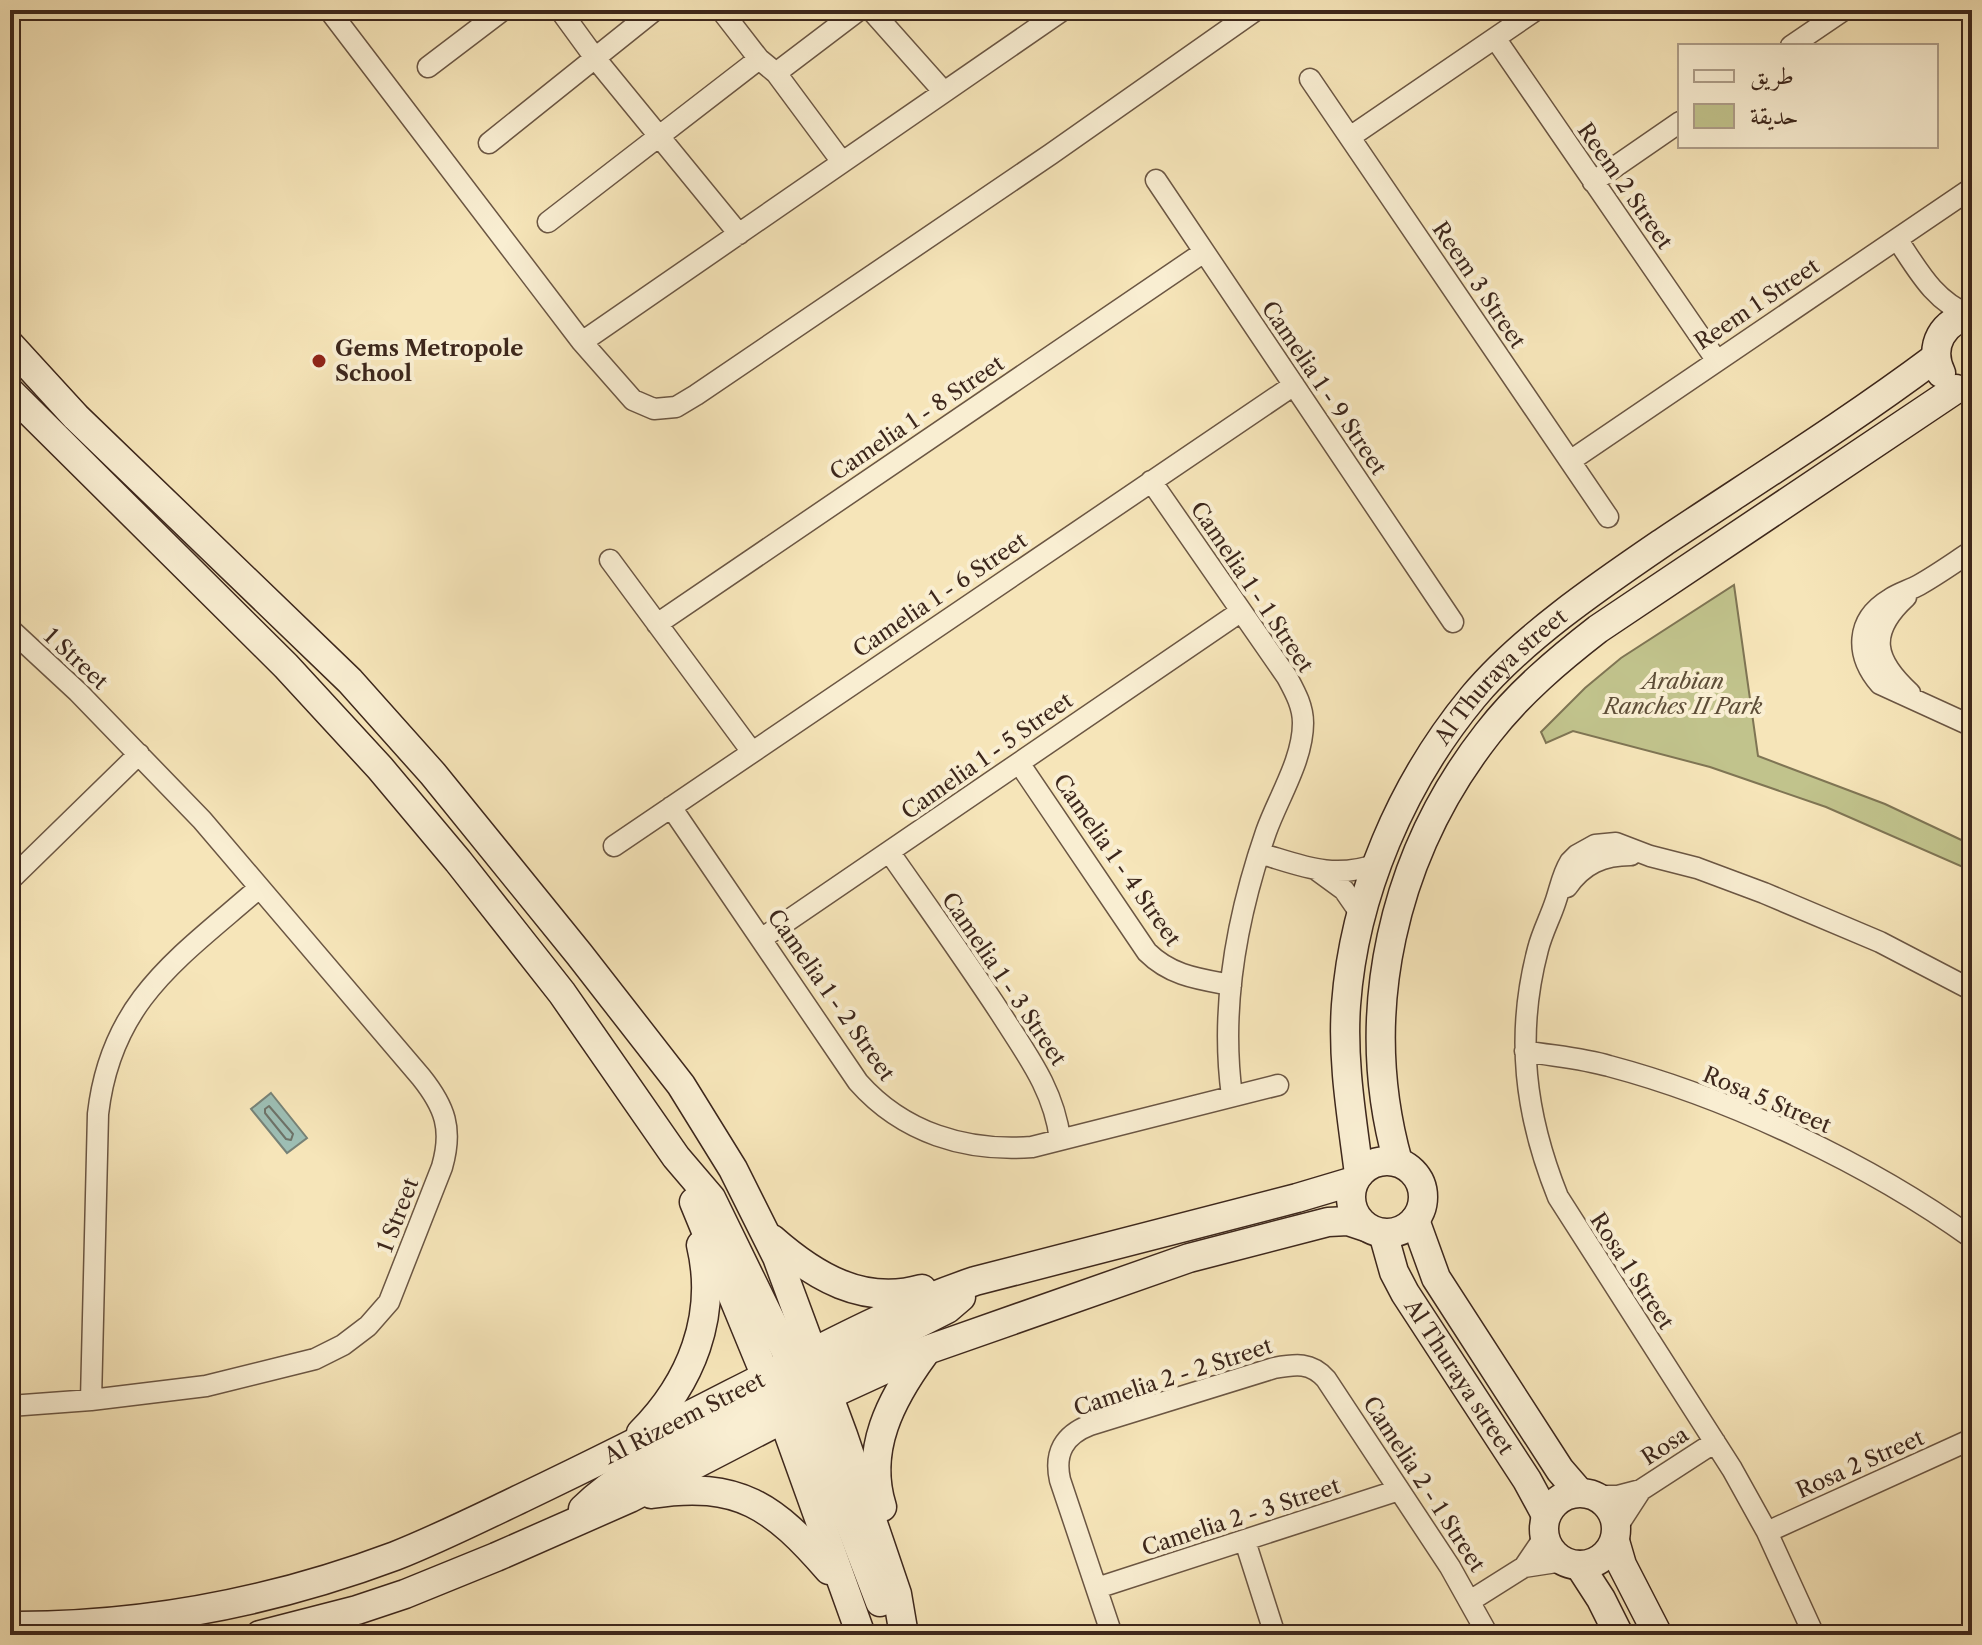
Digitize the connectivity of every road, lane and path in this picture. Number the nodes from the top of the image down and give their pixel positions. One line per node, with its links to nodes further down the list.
1 (329, 10): 34 (street)
2 (503, 10): 16 (street)
3 (560, 10): 14 (street)
4 (655, 10): 14 (street)
5 (721, 10): 15 (street)
6 (859, 10): 17 (street)
7 (871, 10): 19 (street)
8 (1063, 10): 19 (street)
9 (1256, 10): 34 (street)
10 (1536, 10): 12 (street)
11 (1844, 10): 13 (street)
12 (1495, 38): 22 (street); 26 (street, Reem 2 Street)
13 (1794, 44)
14 (595, 58): 21 (street); 23 (street)
15 (759, 59): 17 (street); 21 (street)
16 (428, 67)
17 (776, 73): 24 (street)
18 (1310, 79): 22 (street, Reem 3 Street)
19 (944, 92): 24 (street)
20 (1678, 123): 26 (street)
21 (660, 136): 28 (street); 29 (street)
22 (1350, 137): 41 (street, Reem 3 Street)
23 (489, 143)
24 (842, 162): 29 (street)
25 (1156, 180): 31 (street, Camelia 1 - 9 Street)
26 (1593, 182): 37 (street, Reem 2 Street)
27 (1972, 188): 30 (street, Reem 1 Street)
28 (548, 222)
29 (739, 234): 34 (street)
30 (1897, 239): 32 (street); 37 (street, Reem 1 Street)
31 (1204, 252): 38 (street, Camelia 1 - 9 Street); 48 (street, Camelia 1 - 8 Street)
32 (1933, 292): 33 (street); 36 (street)
33 (1971, 315): 36 (street, Al Thuraya street)
34 (582, 342)
35 (10, 345): 77 (street)
36 (1937, 348): 39 (street); 58 (street, Al Thuraya street)
37 (1717, 361): 41 (street, Reem 1 Street)
38 (1294, 385): 42 (street, Camelia 1 - 6 Street); 47 (street, Camelia 1 - 9 Street)
39 (1964, 391): 71 (street, Al Thuraya street)
40 (10, 392): 70 (street)
41 (1570, 461): 43 (street, Reem 3 Street)
42 (1151, 481): 46 (street, Camelia 1 - 1 Street); 51 (street, Camelia 1 - 6 Street)
43 (1608, 517)
44 (1972, 551): 50 (street)
45 (610, 560): 48 (street)
46 (1240, 612): 53 (street, Camelia 1 - 5 Street); 57 (street, Camelia 1 - 1 Street)
47 (1453, 622)
48 (657, 624): 51 (street)
49 (11, 633): 52 (street, 1 Street)
50 (1972, 726)
51 (752, 752): 54 (street, Camelia 1 - 6 Street)
52 (139, 754): 60 (street); 61 (street, 1 Street)
53 (1019, 763): 56 (street, Camelia 1 - 5 Street); 64 (street, Camelia 1 - 4 Street)
54 (671, 807): 55 (street, Camelia 1 - 6 Street); 63 (street, Camelia 1 - 2 Street)
55 (614, 846)
56 (890, 853): 63 (street, Camelia 1 - 5 Street); 69 (street, Camelia 1 - 3 Street)
57 (1259, 853): 59 (street); 64 (street, Camelia 1 - 1 Street)
58 (1378, 864): 59 (street); 62 (street, Al Thuraya street)
59 (1318, 871): 62 (street)
60 (10, 880)
61 (259, 888): 85 (street); 85 (street, 1 Street)
62 (1362, 916): 72 (street, Al Thuraya street)
63 (761, 939): 69 (street, Camelia 1 - 2 Street)
64 (1231, 985): 68 (street, Camelia 1 - 1 Street)
65 (1972, 990): 66 (street, Rosa 1 Street)
66 (1525, 1051): 78 (street, Rosa 5 Street); 88 (street, Rosa 1 Street)
67 (1278, 1085): 68 (street, Camelia 1 - 2 Street)
68 (1232, 1096): 69 (street, Camelia 1 - 2 Street)
69 (1060, 1139)
70 (676, 1157): 84 (street); 89 (street)
71 (1398, 1162): 72 (street); 74 (street)
72 (1356, 1177): 73 (street); 76 (street)
73 (1236, 1214): 75 (street); 79 (street)
74 (1415, 1220): 76 (street); 92 (street, Al Thuraya street)
75 (1181, 1227): 80 (street); 81 (street)
76 (1374, 1230): 79 (street, Al Rizeem Street); 95 (street, Al Thuraya street)
77 (765, 1233): 81 (street); 84 (street)
78 (1972, 1238)
79 (1243, 1244): 80 (street, Al Rizeem Street)
80 (1189, 1258): 82 (street, Al Rizeem Street)
81 (975, 1281): 84 (street)
82 (927, 1350): 84 (street, Al Rizeem Street); 108 (street)
83 (1311, 1366): 90 (street, Camelia 2 - 1 Street); 102 (street, Camelia 2 - 2 Street)
84 (798, 1383): 89 (street, Al Rizeem Street); 93 (street, Al Rizeem Street); 94 (street); 101 (street); 107 (street); 108 (street)
85 (91, 1400): 86 (street, 1 Street)
86 (10, 1406)
87 (1972, 1439): 96 (street, Rosa 2 Street)
88 (1715, 1442): 91 (street, Rosa); 96 (street, Rosa 1 Street)
89 (628, 1446): 104 (street, Al Rizeem Street)
90 (1399, 1490): 98 (street, Camelia 2 - 3 Street); 103 (street, Camelia 2 - 1 Street)
91 (1641, 1490): 92 (street, Rosa); 97 (street, Rosa)
92 (1588, 1494): 95 (street); 97 (street)
93 (630, 1498): 94 (street, Al Rizeem Street); 101 (street)
94 (569, 1525): 105 (street, Al Rizeem Street)
95 (1546, 1526): 99 (street); 100 (street)
96 (1767, 1532): 114 (street, Rosa 1 Street)
97 (1616, 1534): 99 (street); 113 (street)
98 (1245, 1541): 102 (street, Camelia 2 - 3 Street); 110 (street)
99 (1571, 1563): 100 (street); 112 (street)
100 (1524, 1567): 103 (street)
101 (840, 1582): 106 (street)
102 (1097, 1588): 109 (street)
103 (1470, 1601): 111 (street, Camelia 2 - 1 Street)
104 (10, 1626)
105 (260, 1635)
106 (861, 1635)
107 (896, 1635)
108 (907, 1635)
109 (1112, 1635)
110 (1275, 1635)
111 (1488, 1635)
112 (1619, 1635)
113 (1658, 1635)
114 (1814, 1635)

